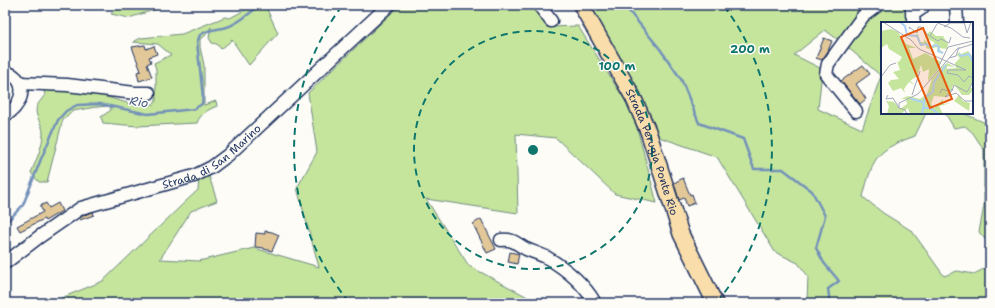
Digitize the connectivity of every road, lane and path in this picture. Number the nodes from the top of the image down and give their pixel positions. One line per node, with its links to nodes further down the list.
1 (389, 5): 16 (street, Strada di San Marino)
2 (539, 5): 8 (street)
3 (582, 5): 18 (main road, Strada Perugia Ponte Rio)
4 (878, 5): 13 (street)
5 (922, 5): 7 (street)
6 (956, 5): 9 (street)
7 (912, 14)
8 (551, 21)
9 (957, 22)
10 (5, 72): 11 (street)
11 (20, 83): 12 (street); 14 (street)
12 (149, 93)
13 (856, 111)
14 (5, 115)
15 (501, 240): 17 (street)
16 (5, 263)
17 (595, 303)
18 (715, 303)

